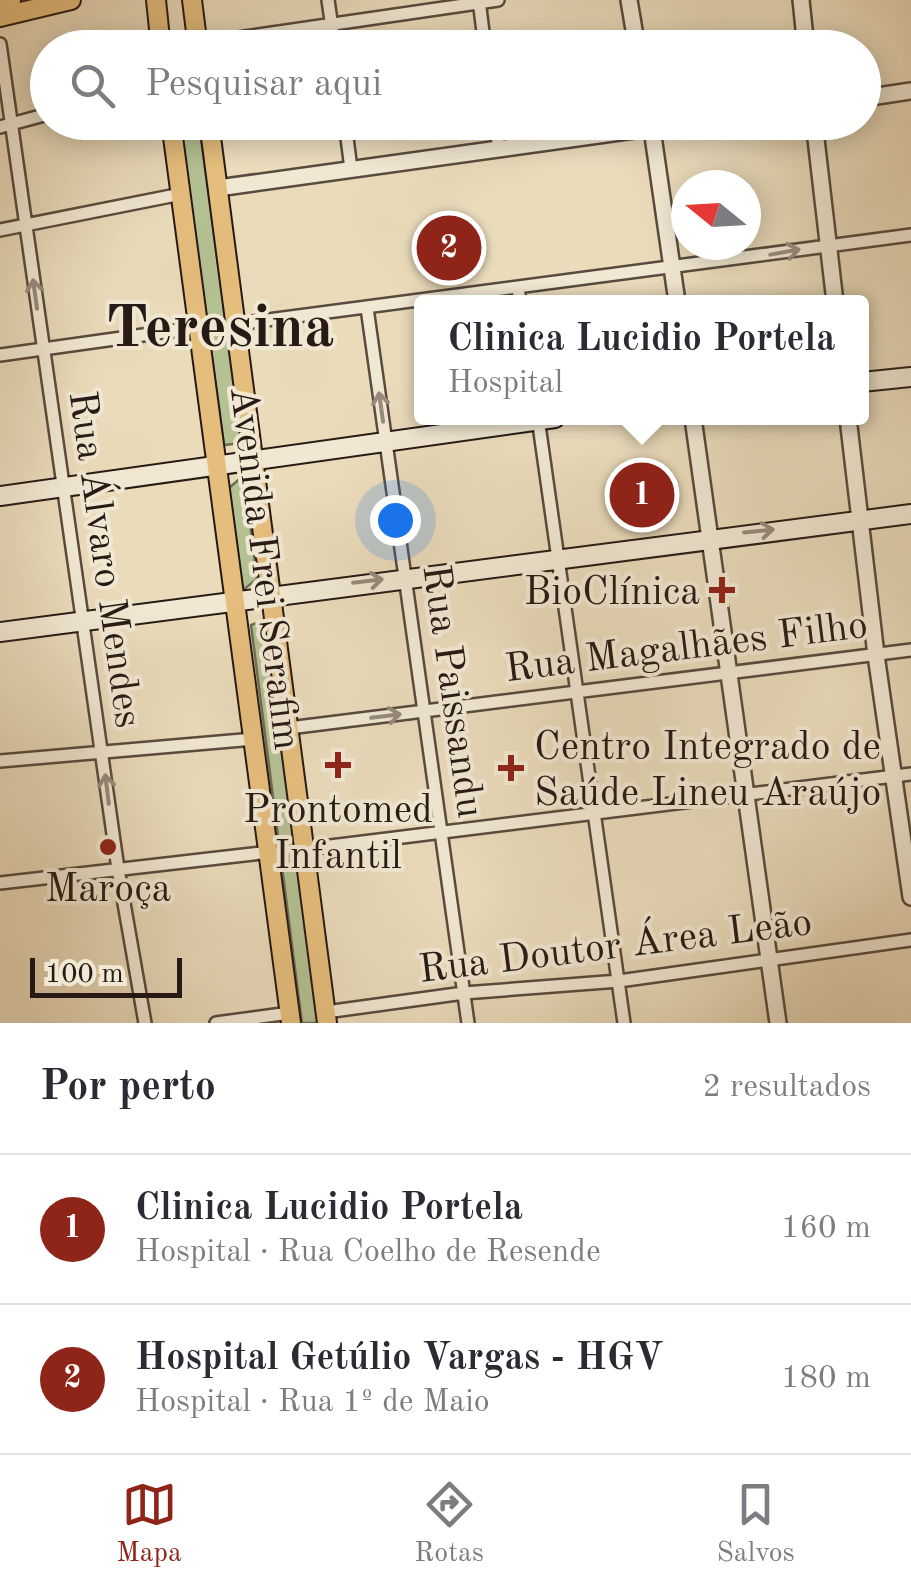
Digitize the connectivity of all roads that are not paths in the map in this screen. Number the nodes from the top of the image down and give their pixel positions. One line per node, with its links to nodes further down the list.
1 (11, 0): 10 (main road)
2 (71, 0): 11 (main road)
3 (156, 0): 13 (main road)
4 (192, 0): 14 (main road)
5 (328, 0): 12 (street)
6 (498, 0): 9 (street)
7 (628, 0): 18 (street)
8 (801, 0): 19 (street)
9 (479, 2): 12 (street); 17 (street)
10 (0, 3)
11 (0, 17)
12 (332, 26): 15 (street); 16 (street)
13 (159, 30)
14 (196, 30)
15 (305, 30)
16 (333, 30)
17 (483, 30)
18 (634, 30)
19 (804, 30)
20 (0, 44): 23 (street, Rua Álvaro Mendes)
21 (911, 91): 22 (street)
22 (881, 95)
23 (6, 125): 35 (street, Rua Álvaro Mendes)
24 (174, 140): 34 (main road, Avenida Frei Serafim)
25 (211, 140): 33 (main road, Avenida Frei Serafim)
26 (347, 140): 32 (street)
27 (498, 140): 31 (street)
28 (558, 140): 31 (street)
29 (653, 140): 39 (street)
30 (816, 140): 38 (street)
31 (499, 149): 32 (street)
32 (351, 169): 33 (street)
33 (218, 188): 47 (main road, Avenida Frei Serafim)
34 (181, 194): 35 (street); 48 (main road, Avenida Frei Serafim)
35 (26, 223): 36 (street); 49 (street, Rua Álvaro Mendes, one-way to 35)
36 (0, 230)
37 (911, 235): 38 (street)
38 (829, 244): 39 (street, one-way to 38); 44 (street)
39 (672, 268): 40 (street); 43 (street)
40 (518, 287): 41 (street); 42 (street)
41 (460, 295)
42 (519, 295)
43 (676, 295)
44 (834, 295)
45 (414, 301): 46 (street)
46 (367, 308): 47 (street); 57 (street, Rua Paissandu, one-way to 46)
47 (237, 324): 58 (main road, Avenida Frei Serafim)
48 (200, 327): 49 (street); 59 (main road, Avenida Frei Serafim)
49 (42, 348): 50 (street); 60 (street, Rua Álvaro Mendes)
50 (0, 355)
51 (911, 377): 52 (main road)
52 (869, 381)
53 (498, 425): 57 (main road)
54 (545, 425): 65 (street)
55 (695, 425): 64 (street)
56 (849, 425): 63 (street)
57 (386, 442): 58 (main road); 66 (street, Rua Paissandu)
58 (253, 458): 59 (main road); 67 (main road, Avenida Frei Serafim)
59 (218, 464): 60 (main road); 68 (main road, Avenida Frei Serafim)
60 (65, 485): 61 (main road); 69 (street, Rua Álvaro Mendes)
61 (0, 496)
62 (911, 514): 63 (main road)
63 (860, 520): 64 (main road, one-way to 63); 72 (street)
64 (710, 536): 65 (main road); 73 (street)
65 (557, 557): 66 (main road); 74 (street)
66 (406, 576): 67 (main road, one-way to 66); 75 (street, Rua Paissandu)
67 (271, 594): 68 (main road); 76 (main road, Avenida Frei Serafim)
68 (234, 599): 69 (main road); 77 (main road, Avenida Frei Serafim)
69 (85, 621): 70 (main road); 78 (street, Rua Álvaro Mendes)
70 (0, 632)
71 (911, 650): 72 (street, Rua Magalhães Filho)
72 (876, 656): 73 (street, Rua Magalhães Filho); 80 (street)
73 (730, 672): 74 (street, Rua Magalhães Filho); 81 (street)
74 (578, 690): 75 (street, Rua Magalhães Filho); 82 (street)
75 (426, 711): 76 (street, Rua Magalhães Filho, one-way to 75); 83 (street, Rua Paissandu)
76 (290, 728): 84 (main road, Avenida Frei Serafim)
77 (254, 739): 78 (street); 85 (main road, Avenida Frei Serafim)
78 (102, 749): 79 (street); 86 (street, Rua Álvaro Mendes, one-way to 78)
79 (0, 761)
80 (903, 776): 81 (street); 88 (street)
81 (747, 798): 82 (street); 90 (street)
82 (593, 816): 83 (street); 91 (street)
83 (441, 834): 84 (street); 92 (street, Rua Paissandu)
84 (306, 849): 94 (main road, Avenida Frei Serafim)
85 (270, 852): 86 (street); 93 (main road, Avenida Frei Serafim)
86 (118, 869): 87 (street); 95 (street, Rua Álvaro Mendes)
87 (0, 883)
88 (911, 896)
89 (911, 940): 90 (street, Rua Doutor Área Leão)
90 (770, 960): 91 (street, Rua Doutor Área Leão); 99 (street)
91 (619, 981): 92 (street, Rua Doutor Área Leão); 98 (street)
92 (464, 993): 94 (street, Rua Doutor Área Leão); 97 (street, Rua Paissandu)
93 (290, 1018): 96 (street)
94 (327, 1018)
95 (146, 1023)
96 (216, 1023)
97 (468, 1023)
98 (624, 1023)
99 (778, 1023)

